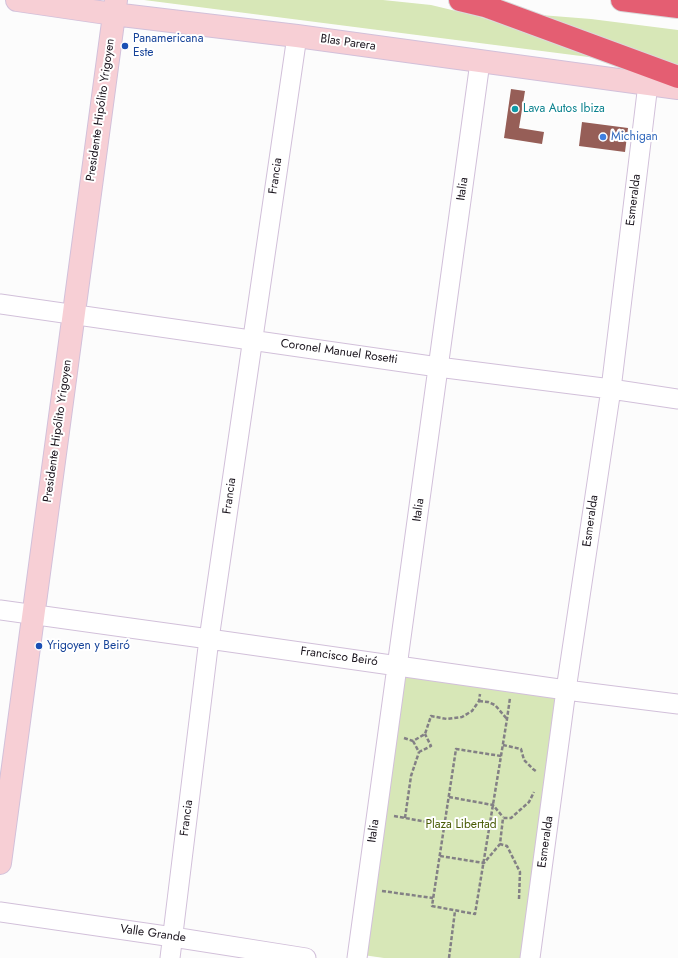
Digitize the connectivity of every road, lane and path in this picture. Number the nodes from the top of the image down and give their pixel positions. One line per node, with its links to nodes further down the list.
1 (17, 0): 4 (street, Blas Parera)
2 (460, 0): 8 (highway)
3 (622, 0): 5 (highway)
4 (115, 7): 6 (street, Blas Parera); 12 (street, Presidente Hipólito Yrigoyen)
5 (678, 7)
6 (297, 36): 7 (street, Blas Parera); 13 (street, Francia)
7 (480, 62): 9 (street, Blas Parera); 14 (street, Italia)
8 (678, 77)
9 (648, 84): 10 (street, Blas Parera); 15 (street, Esmeralda)
10 (678, 88)
11 (0, 304): 12 (street, Coronel Manuel Rosetti)
12 (73, 314): 13 (street, Coronel Manuel Rosetti); 18 (street, Presidente Hipólito Yrigoyen)
13 (252, 340): 14 (street, Coronel Manuel Rosetti); 19 (street, Francia)
14 (438, 366): 15 (street, Coronel Manuel Rosetti); 20 (street, Italia)
15 (611, 389): 16 (street, Coronel Manuel Rosetti); 23 (street, Esmeralda)
16 (678, 399)
17 (0, 610): 18 (street, Francisco Beiró)
18 (33, 615): 19 (street, Francisco Beiró); 44 (street, Presidente Hipólito Yrigoyen)
19 (209, 639): 20 (street, Francisco Beiró); 50 (street, Francia)
20 (397, 666): 21 (street, Francisco Beiró); 28 (street, Italia)
21 (484, 678): 22 (street, Francisco Beiró); 24 (path)
22 (515, 682): 23 (street, Francisco Beiró); 26 (path)
23 (566, 690): 25 (street, Francisco Beiró); 55 (street, Esmeralda)
24 (479, 701): 26 (path); 27 (path)
25 (678, 704)
26 (507, 719): 30 (path)
27 (425, 734): 29 (path); 31 (path)
28 (388, 735): 29 (path); 37 (street, Italia)
29 (413, 741): 31 (path)
30 (503, 745): 32 (path); 33 (path)
31 (419, 752): 38 (path)
32 (501, 756): 35 (path); 36 (path)
33 (542, 774)
34 (535, 790): 39 (path)
35 (448, 797): 36 (path); 40 (path)
36 (493, 805): 39 (path); 43 (path)
37 (377, 813): 38 (path); 45 (street, Italia)
38 (405, 818): 40 (path)
39 (503, 818): 41 (path)
40 (444, 825): 42 (path)
41 (500, 844): 43 (path); 47 (path)
42 (440, 856): 43 (path); 46 (path)
43 (484, 862): 48 (path)
44 (0, 863)
45 (367, 888): 46 (path); 53 (street, Italia)
46 (433, 898): 48 (path)
47 (519, 900)
48 (456, 911): 54 (path)
49 (0, 912): 50 (street, Valle Grande)
50 (172, 937): 51 (street, Francia); 52 (street, Valle Grande)
51 (170, 958)
52 (306, 958)
53 (357, 958)
54 (449, 958)
55 (530, 958)

